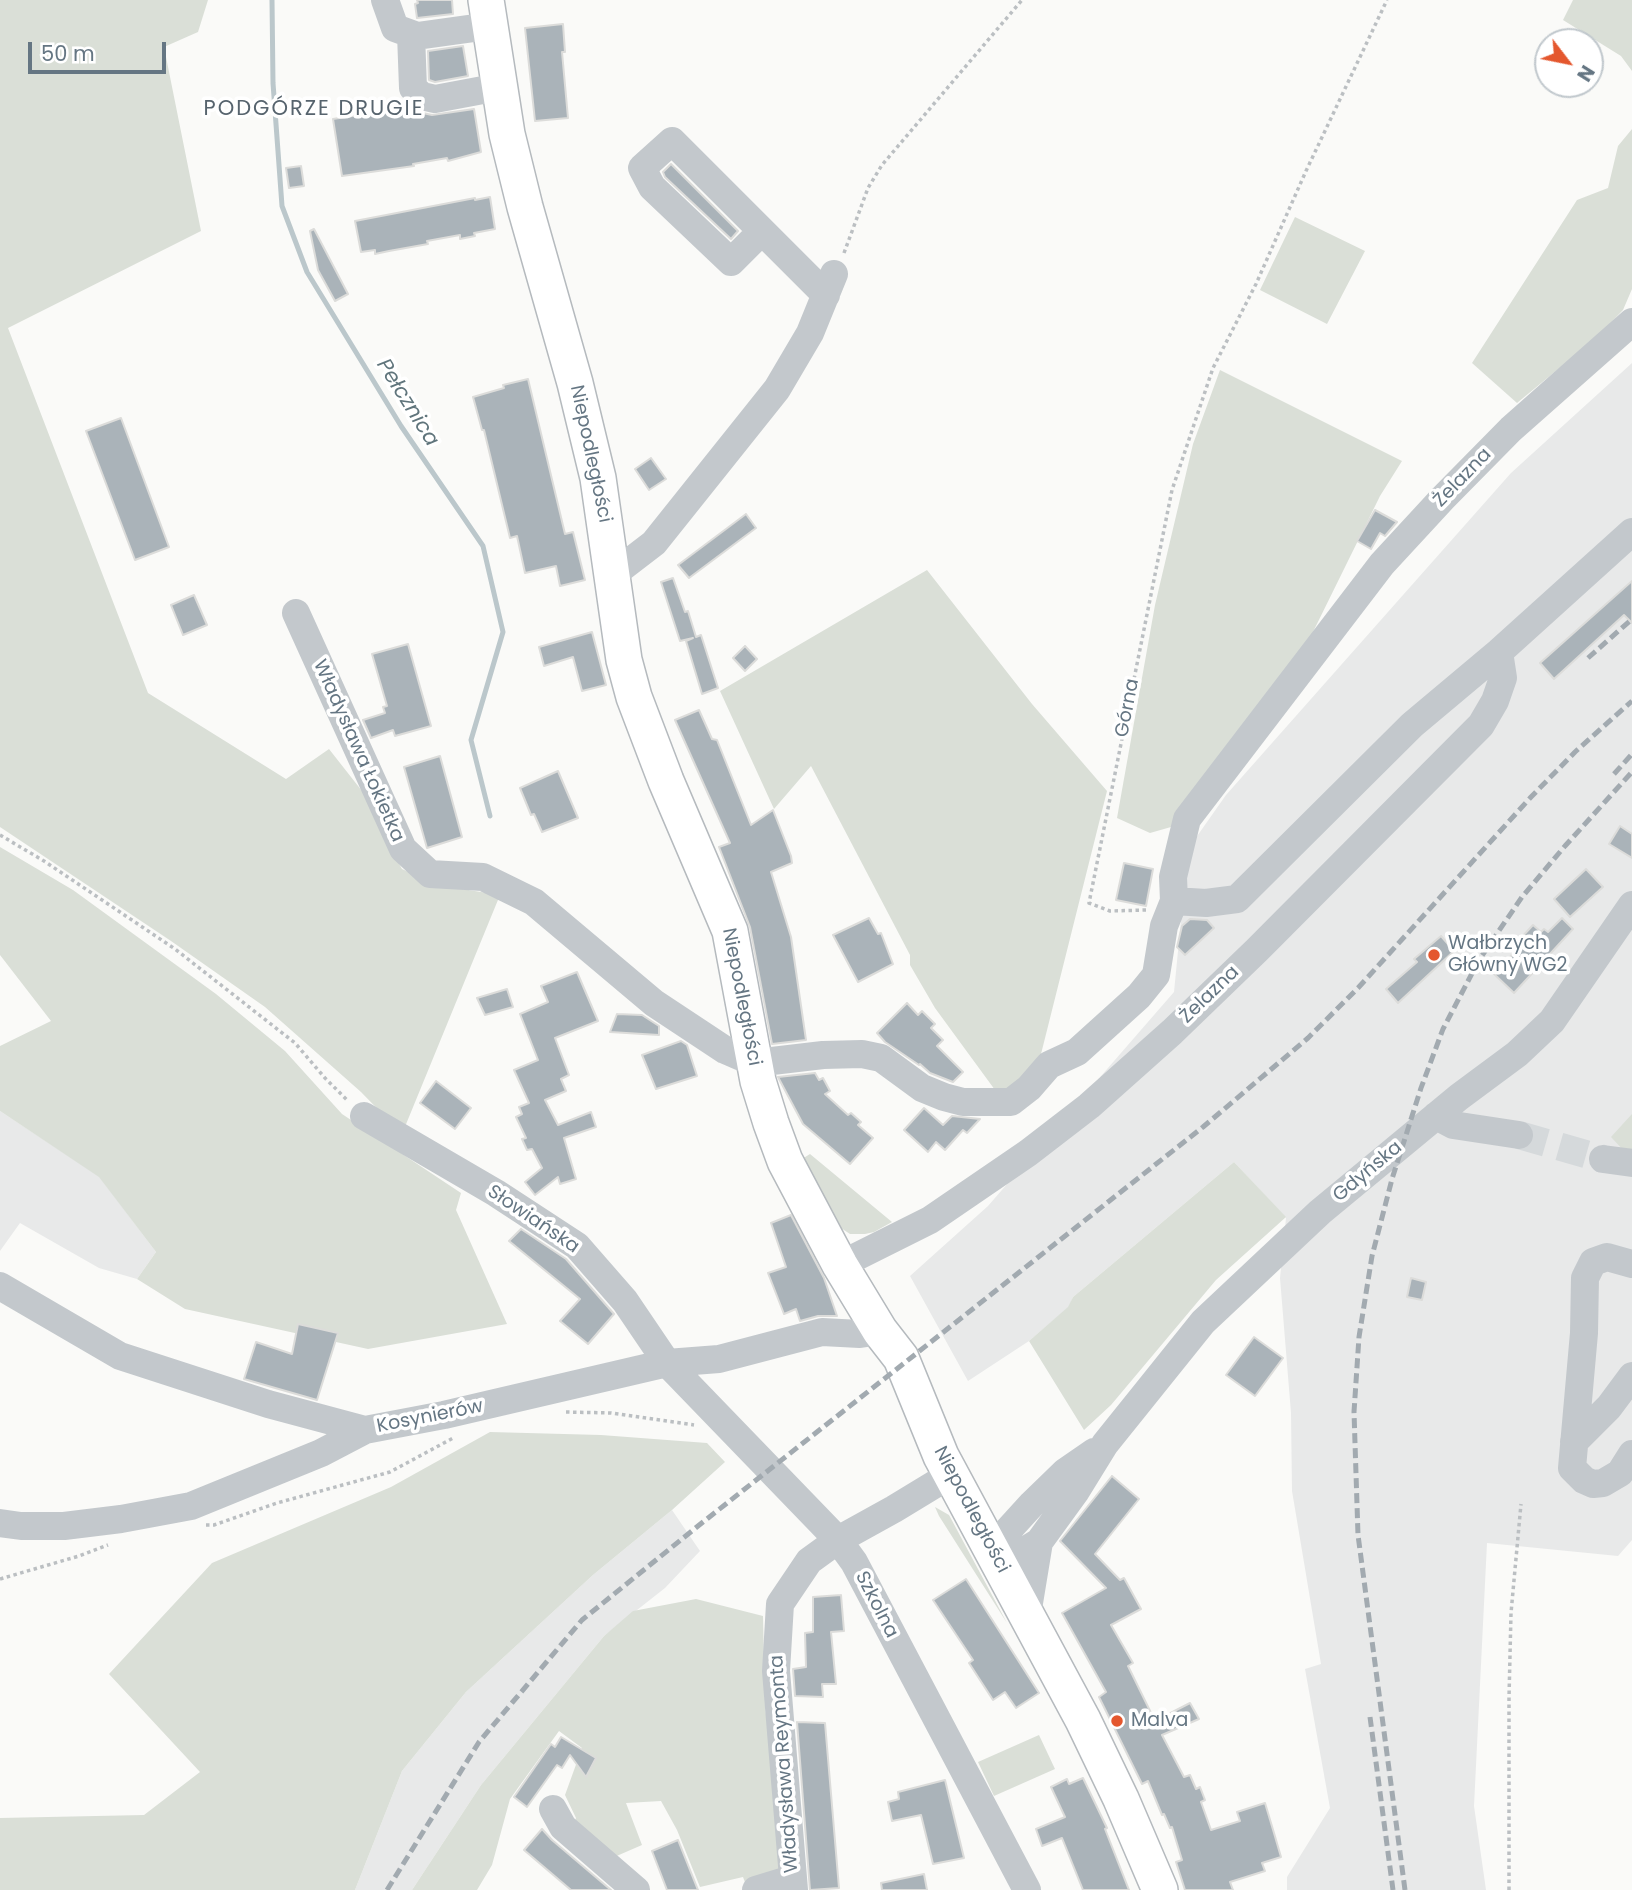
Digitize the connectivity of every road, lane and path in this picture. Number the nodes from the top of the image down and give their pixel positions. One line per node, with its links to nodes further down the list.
1 (385, 0): 5 (street)
2 (1021, 0): 8 (path)
3 (1387, 0): 15 (path, Górna)
4 (487, 13): 5 (street); 6 (main road, Niepodległości)
5 (411, 34): 6 (street)
6 (499, 87): 11 (main road, Niepodległości)
7 (762, 231): 8 (street)
8 (830, 285): 11 (street)
9 (1632, 322): 15 (street, Żelazna)
10 (1632, 532): 13 (street)
11 (611, 576): 17 (main road, Niepodległości)
12 (296, 613): 17 (street, Władysława Łokietka)
13 (1499, 652): 15 (street); 24 (street, Żelazna)
14 (0, 835): 18 (path)
15 (1174, 901): 17 (street)
16 (1632, 905): 19 (street, Gdyńska)
17 (755, 1063): 24 (main road, Niepodległości)
18 (364, 1116): 27 (street, Słowiańska)
19 (1436, 1116): 20 (street); 34 (street, Gdyńska)
20 (1519, 1135)
21 (1603, 1159): 22 (street)
22 (1632, 1163)
23 (1632, 1264): 33 (street)
24 (840, 1265): 26 (main road, Niepodległości)
25 (0, 1286): 31 (street, Kosynierów)
26 (880, 1331): 27 (street, Kosynierów); 37 (main road, Niepodległości)
27 (667, 1363): 31 (street, Kosynierów); 41 (street, Szkolna)
28 (1632, 1376): 33 (street)
29 (559, 1412): 30 (path)
30 (701, 1428)
31 (365, 1430): 40 (street)
32 (461, 1434): 36 (path)
33 (1574, 1442): 35 (street)
34 (1105, 1444): 38 (street, Gdyńska); 42 (street, Gdyńska)
35 (1632, 1454)
36 (384, 1474)
37 (958, 1489): 38 (street); 41 (street, Władysława Reymonta); 43 (main road, Niepodległości)
38 (1032, 1504): 43 (street, Gdyńska)
39 (1521, 1504): 51 (path)
40 (0, 1523)
41 (838, 1540): 46 (street, Władysława Reymonta); 49 (street, Szkolna)
42 (1038, 1542): 43 (street, Gdyńska); 44 (street, Gdyńska)
43 (995, 1558): 44 (main road, Niepodległości)
44 (1027, 1615): 50 (main road, Niepodległości)
45 (553, 1809): 47 (street)
46 (793, 1885): 48 (street)
47 (636, 1890)
48 (756, 1890)
49 (1027, 1890)
50 (1160, 1890)
51 (1510, 1890)

